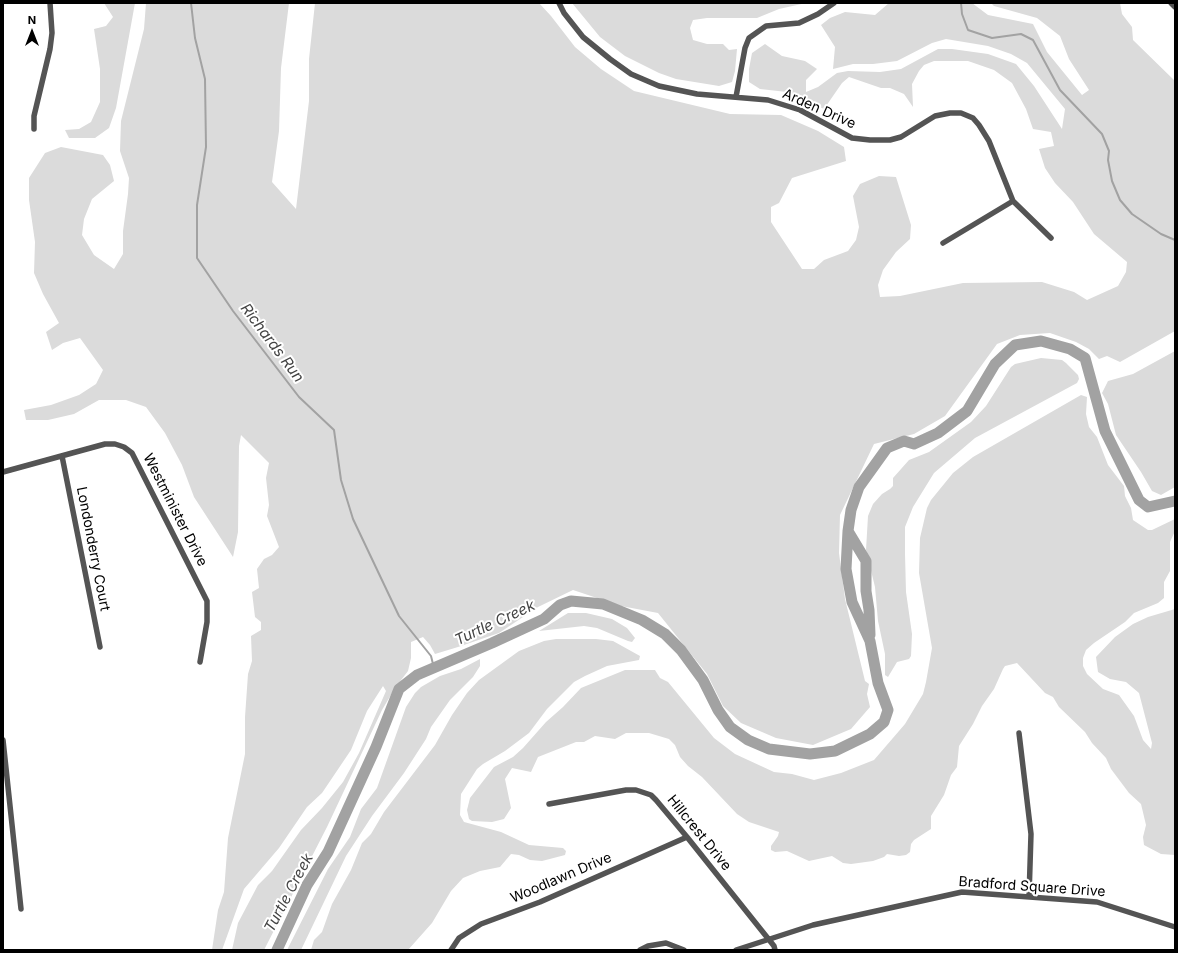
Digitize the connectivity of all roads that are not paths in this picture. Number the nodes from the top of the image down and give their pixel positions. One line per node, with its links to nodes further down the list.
1 (50, 3): 7 (street)
2 (559, 3): 6 (street, Arden Drive)
3 (834, 3): 6 (street)
4 (1171, 3): 5 (street)
5 (1175, 6)
6 (736, 98): 8 (street, Arden Drive)
7 (34, 129)
8 (1013, 201): 9 (street, Arden Drive); 10 (street)
9 (1051, 238)
10 (943, 243)
11 (62, 456): 12 (street, Westminister Drive); 13 (street, Londonderry Court); 14 (street, Westminister Drive)
12 (3, 472)
13 (100, 647)
14 (200, 662)
15 (1019, 733): 19 (street)
16 (3, 740): 20 (street)
17 (549, 804): 18 (street, Hillcrest Drive)
18 (687, 837): 22 (street, Hillcrest Drive); 23 (street, Woodlawn Drive)
19 (1030, 897): 21 (street, Bradford Square Drive); 22 (street, Bradford Square Drive)
20 (22, 909)
21 (1175, 927)
22 (769, 939): 26 (street, Bradford Square Drive); 27 (street, Hillcrest Drive)
23 (451, 950)
24 (640, 950): 25 (street)
25 (684, 950)
26 (736, 950)
27 (775, 950)

